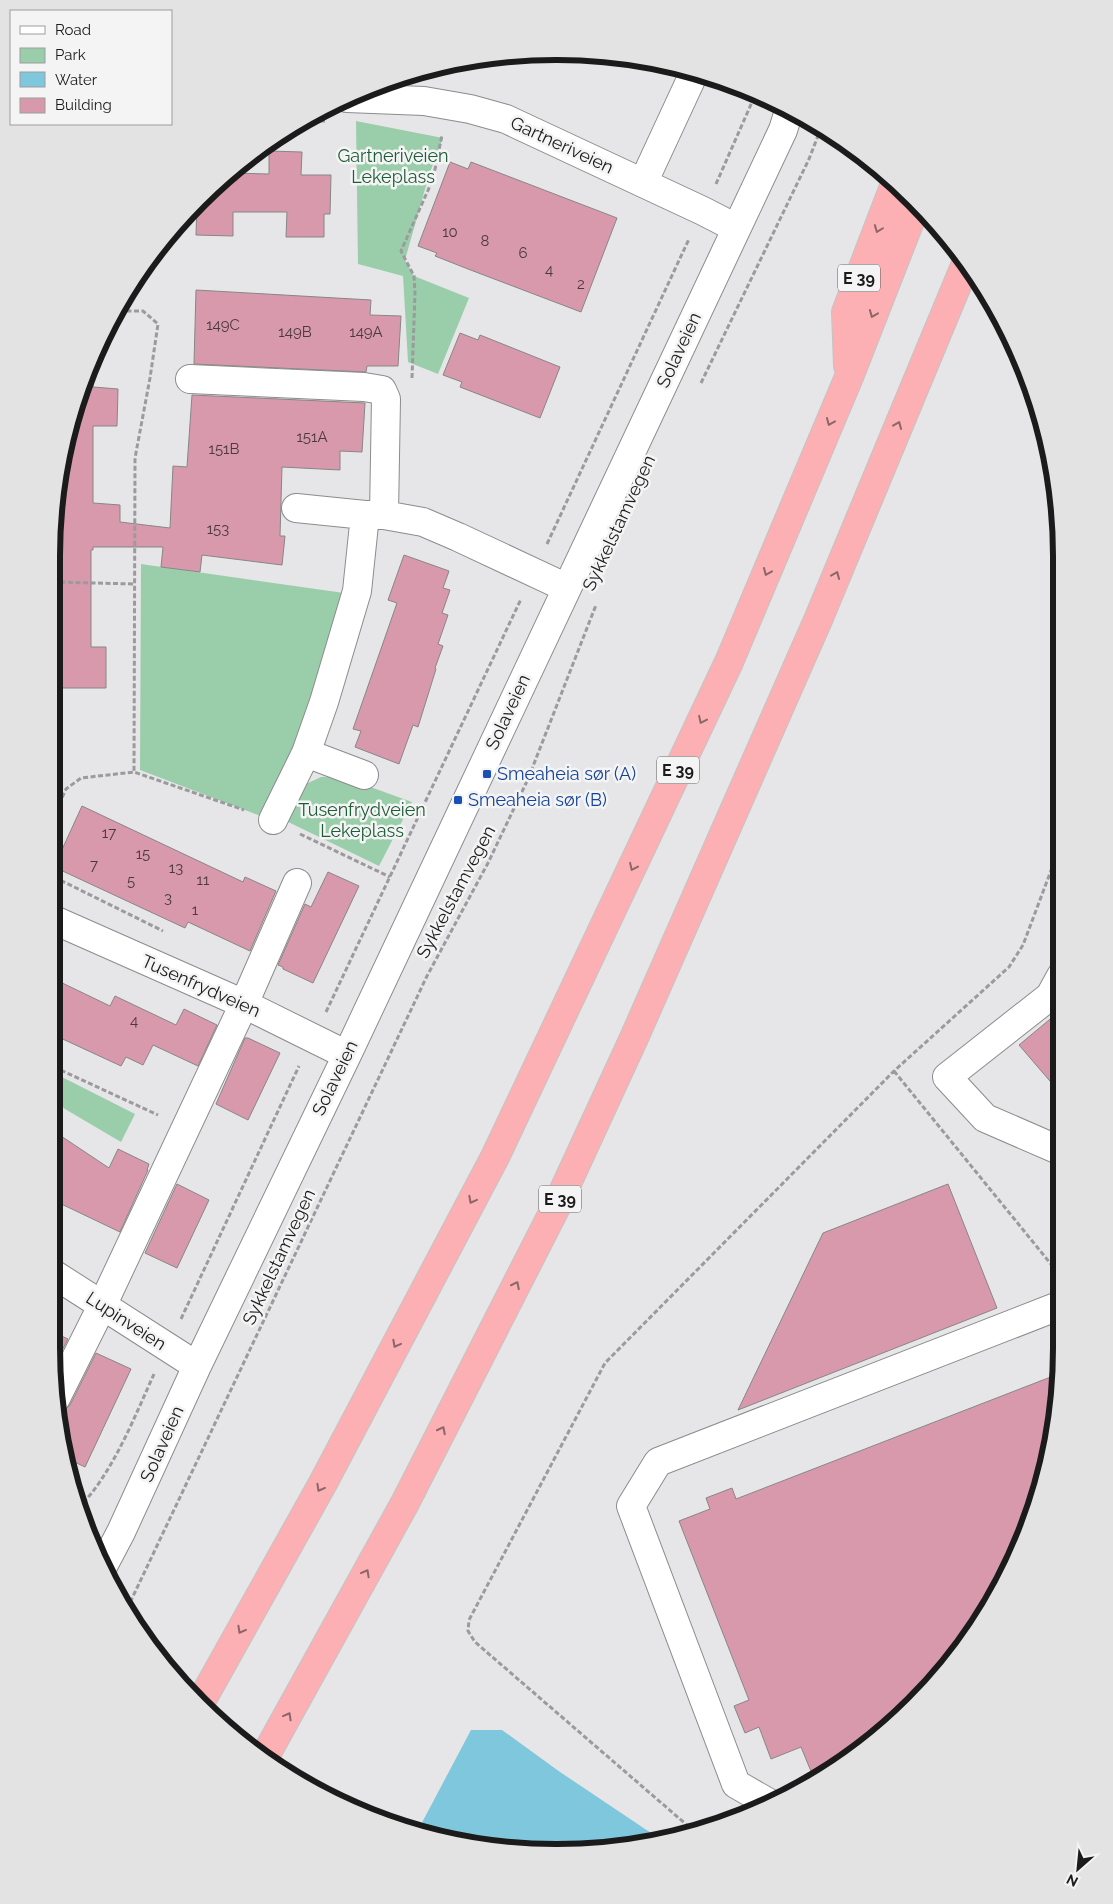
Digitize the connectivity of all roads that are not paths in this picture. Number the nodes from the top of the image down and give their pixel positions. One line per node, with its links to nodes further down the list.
1 (691, 79): 4 (street)
2 (380, 93): 4 (street, Gartneriveien)
3 (787, 117): 7 (street, Solaveien)
4 (642, 183): 7 (street, Gartneriveien)
5 (892, 191): 9 (highway, E 39, one-way to 9)
6 (914, 211): 9 (highway, E 39, one-way to 9)
7 (736, 228): 13 (street, Solaveien)
8 (963, 272): 30 (highway, E 39, one-way to 8)
9 (849, 377): 29 (highway, E 39, one-way to 29)
10 (190, 379): 12 (street)
11 (296, 508): 12 (street)
12 (375, 515): 13 (street); 14 (street)
13 (567, 588): 21 (street, Solaveien)
14 (306, 753): 15 (street); 16 (street)
15 (364, 775)
16 (273, 820)
17 (297, 883): 20 (street)
18 (60, 923): 20 (street, Tusenfrydveien)
19 (1053, 991): 22 (street)
20 (244, 1004): 21 (street, Tusenfrydveien); 24 (street)
21 (347, 1055): 26 (street, Solaveien)
22 (1053, 1148)
23 (60, 1278): 24 (street, Lupinveien)
24 (102, 1306): 26 (street, Lupinveien); 27 (street)
25 (1053, 1308): 31 (street)
26 (197, 1366): 28 (street, Solaveien)
27 (62, 1387)
28 (107, 1558)
29 (203, 1697)
30 (268, 1751)
31 (762, 1799)

